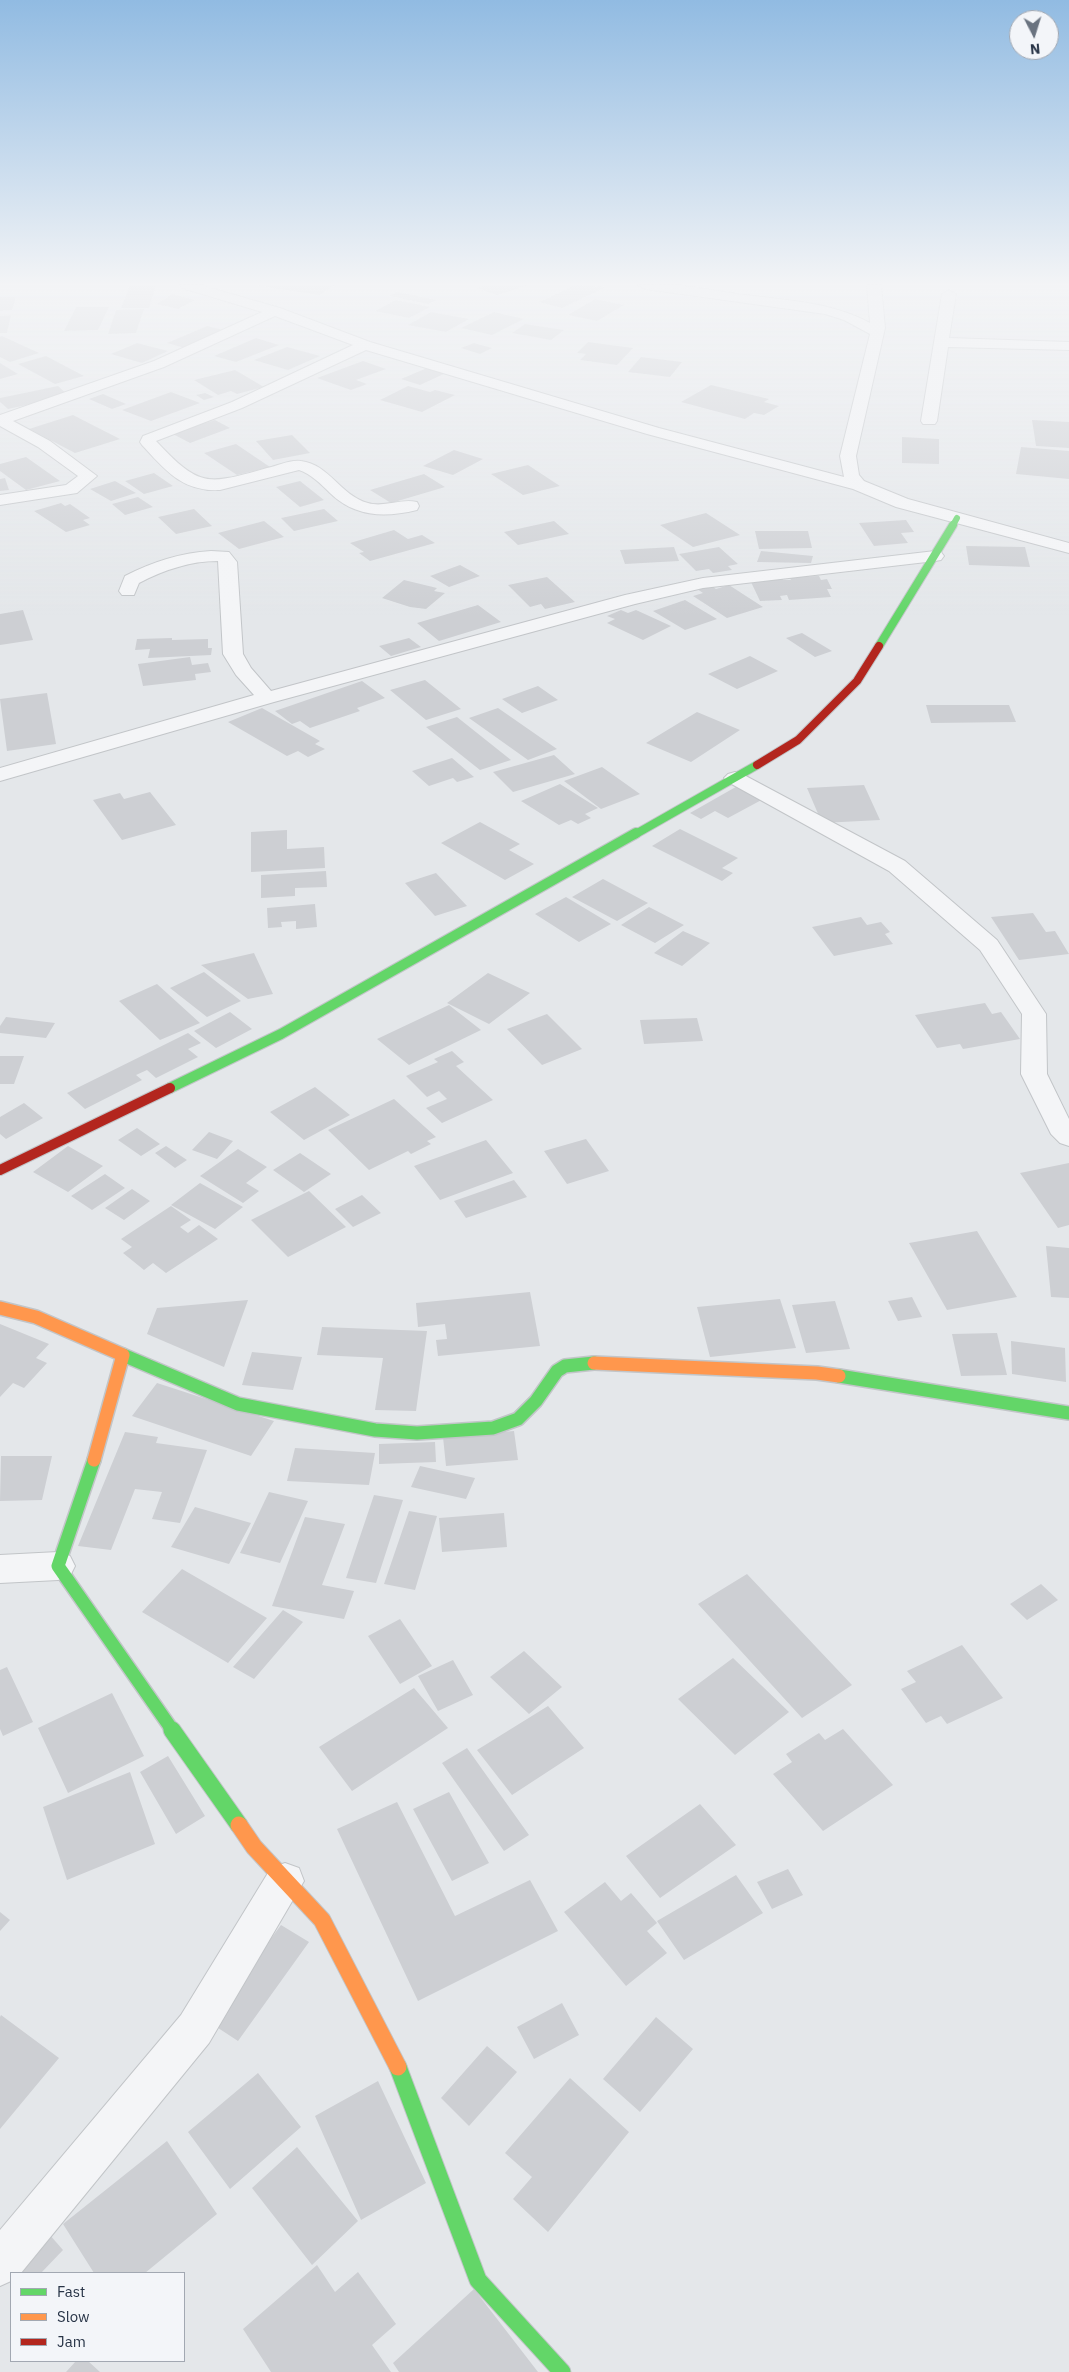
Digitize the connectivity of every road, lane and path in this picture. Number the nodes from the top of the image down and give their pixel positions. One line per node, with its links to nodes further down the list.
1 (69, 396): 6 (street)
2 (257, 396): 10 (street)
3 (534, 396): 8 (street)
4 (862, 396): 8 (street)
5 (933, 396): 7 (street)
6 (0, 420): 9 (street)
7 (929, 421)
8 (858, 485): 11 (street)
9 (0, 500)
10 (411, 506)
11 (958, 518): 12 (street); 13 (street)
12 (1069, 548)
13 (935, 556): 15 (street); 17 (street)
14 (128, 591): 15 (street)
15 (267, 698): 16 (street)
16 (0, 775)
17 (735, 778): 18 (street); 19 (street)
18 (1069, 1137)
19 (0, 1170)
20 (0, 1308): 21 (street)
21 (123, 1355): 22 (street); 23 (street)
22 (1069, 1413)
23 (58, 1566): 24 (street); 25 (street)
24 (0, 1569)
25 (285, 1881): 26 (street); 27 (street)
26 (0, 2264)
27 (562, 2372)

